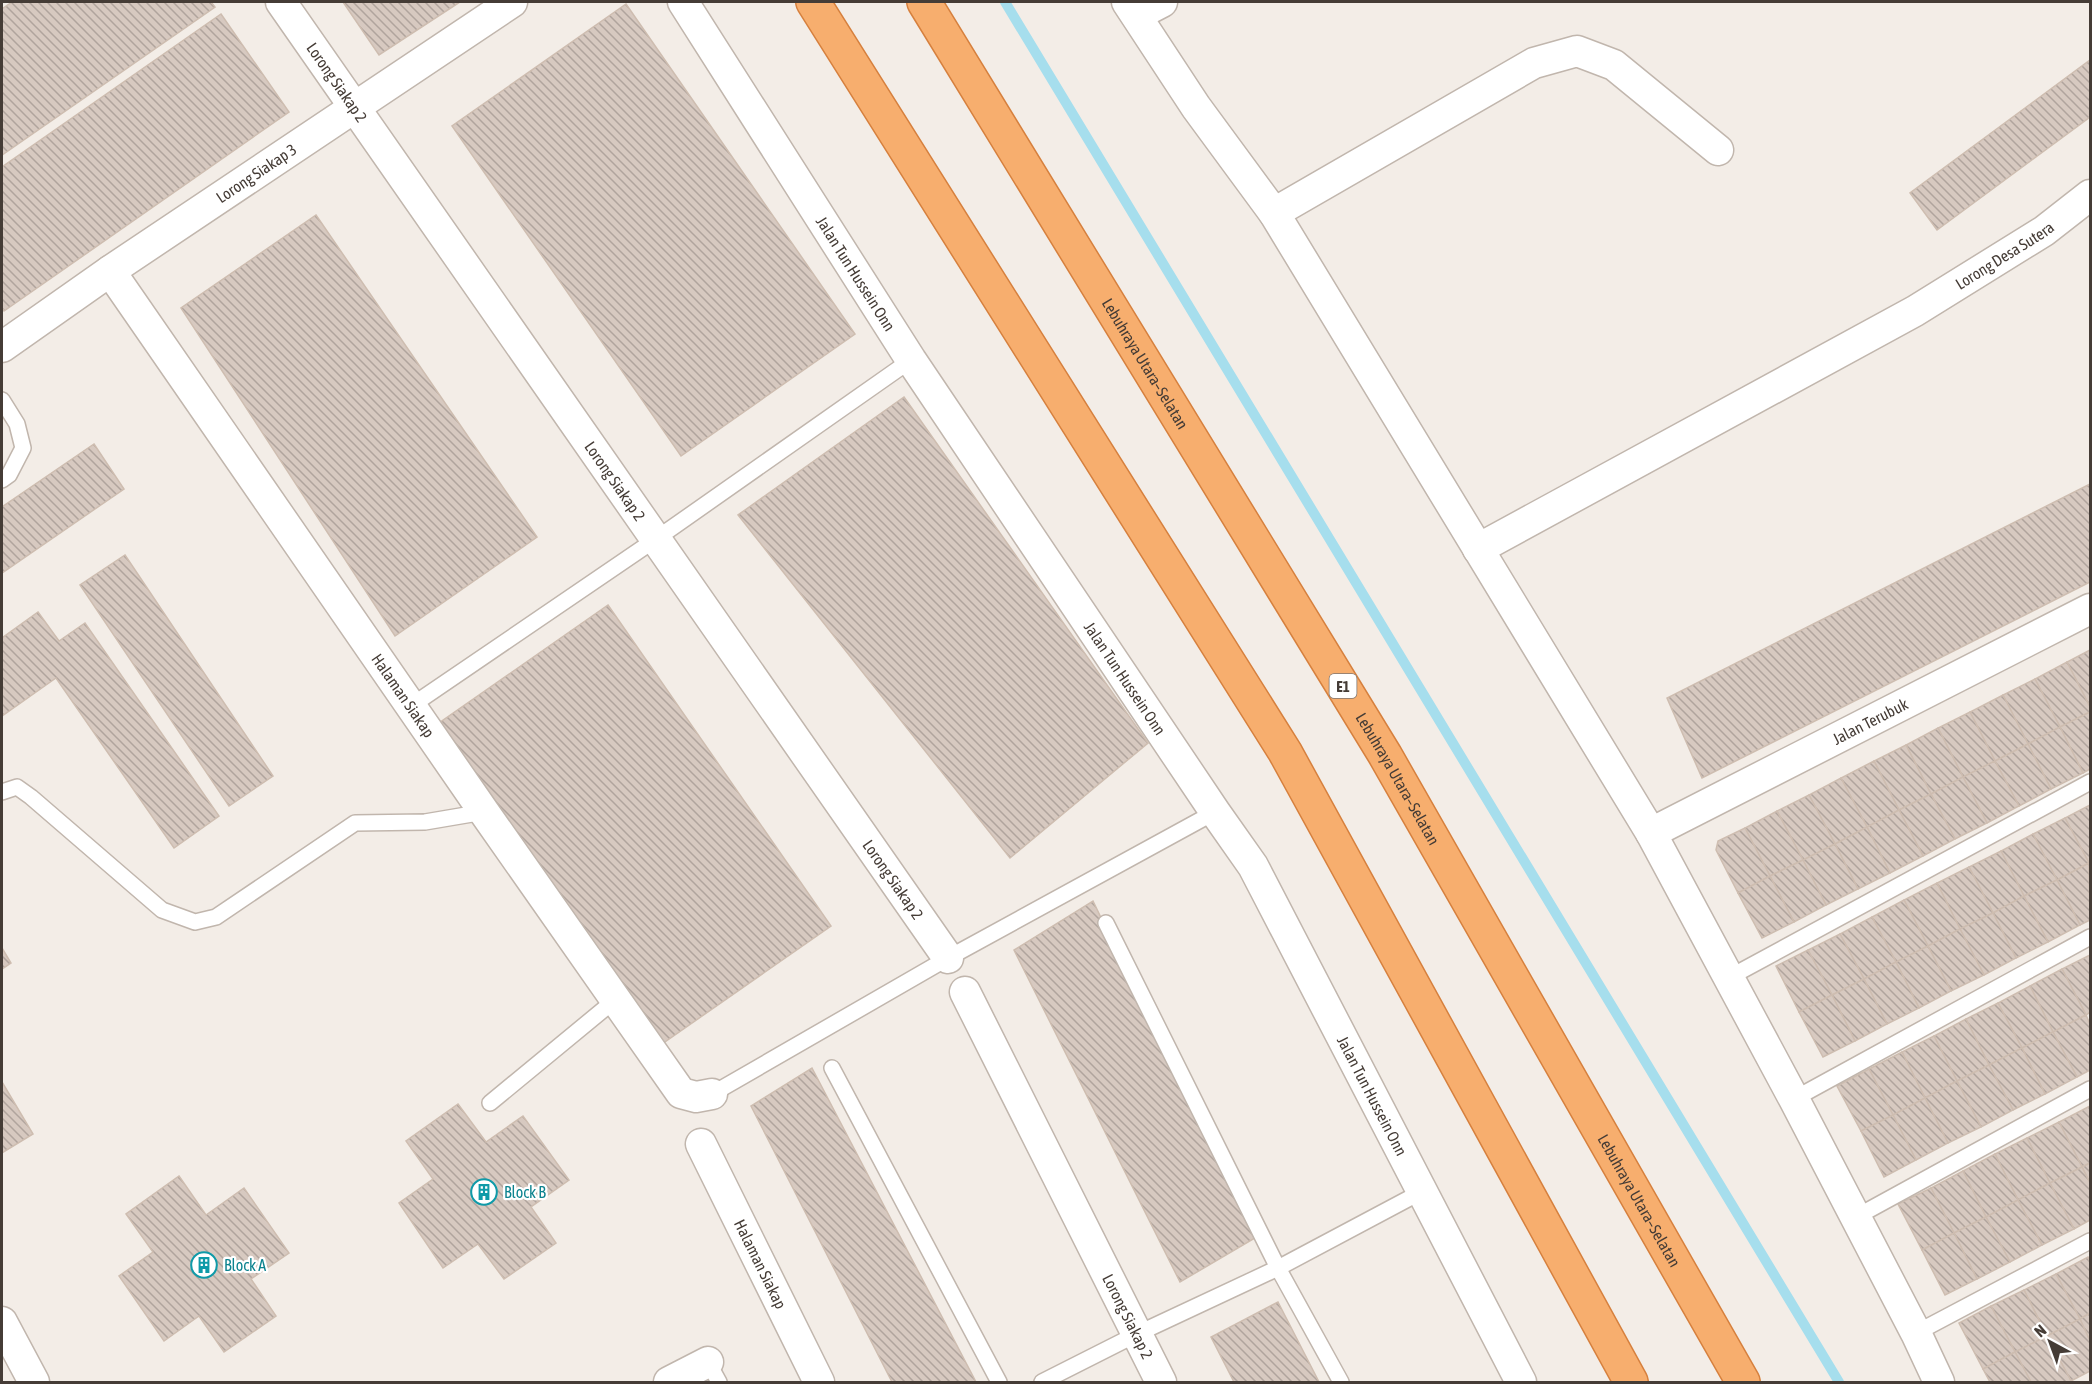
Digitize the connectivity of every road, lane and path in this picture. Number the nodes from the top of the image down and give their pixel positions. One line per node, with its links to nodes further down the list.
1 (281, 2): 7 (street, Lorong Siakap 2)
2 (512, 2): 7 (street, Lorong Siakap 3)
3 (683, 2): 13 (street, Jalan Tun Hussein Onn)
4 (813, 2): 53 (highway)
5 (924, 2): 54 (highway, Lebuhraya Utara–Selatan / E1)
6 (1142, 6): 10 (street)
7 (354, 107): 11 (street, Lorong Siakap 3); 16 (street, Lorong Siakap 2)
8 (1718, 150): 10 (street)
9 (2091, 195): 17 (street, Lorong Desa Sutera)
10 (1274, 213): 17 (street)
11 (110, 271): 12 (street, Lorong Siakap 3); 19 (street, Halaman Siakap)
12 (3, 342)
13 (911, 360): 16 (lane); 23 (street, Jalan Tun Hussein Onn)
14 (2, 400): 15 (lane)
15 (2, 480)
16 (656, 539): 19 (lane); 27 (street, Lorong Siakap 2)
17 (1479, 549): 24 (street)
18 (2091, 609): 24 (street, Jalan Terubuk)
19 (411, 706): 22 (street, Halaman Siakap)
20 (2091, 782): 28 (lane)
21 (2, 792): 22 (lane)
22 (483, 812): 30 (street, Halaman Siakap)
23 (1215, 812): 27 (lane); 37 (street, Jalan Tun Hussein Onn)
24 (1652, 833): 28 (street)
25 (1106, 923): 40 (lane)
26 (2091, 937): 34 (lane)
27 (948, 958): 33 (lane)
28 (1730, 977): 34 (street)
29 (965, 992): 43 (street, Lorong Siakap 2)
30 (615, 1000): 33 (street, Halaman Siakap); 35 (lane)
31 (832, 1068): 48 (lane)
32 (2091, 1089): 38 (lane)
33 (712, 1094)
34 (1794, 1099): 38 (street)
35 (490, 1103)
36 (700, 1143): 47 (street, Halaman Siakap)
37 (1421, 1192): 40 (lane); 52 (street, Jalan Tun Hussein Onn)
38 (1856, 1217): 42 (street)
39 (2091, 1241): 42 (lane)
40 (1278, 1268): 43 (lane); 51 (lane)
41 (2, 1322): 45 (street)
42 (1916, 1333): 55 (street)
43 (1137, 1334): 49 (lane); 50 (street, Lorong Siakap 2)
44 (713, 1372): 46 (street)
45 (34, 1383)
46 (669, 1383)
47 (819, 1383)
48 (999, 1383)
49 (1042, 1383)
50 (1161, 1383)
51 (1341, 1383)
52 (1521, 1383)
53 (1631, 1383)
54 (1743, 1383)
55 (1939, 1383)

